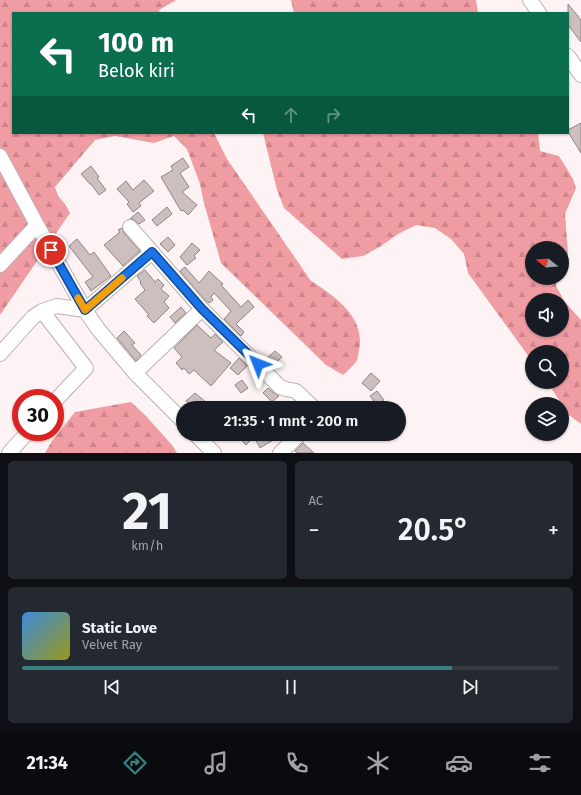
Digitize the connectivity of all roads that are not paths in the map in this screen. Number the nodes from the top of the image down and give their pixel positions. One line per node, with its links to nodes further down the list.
1 (530, 0): 2 (street)
2 (538, 12)
3 (569, 57): 4 (street)
4 (581, 75)
5 (0, 156): 6 (street)
6 (37, 225): 9 (street); 11 (street)
7 (130, 227): 8 (street)
8 (152, 252): 10 (street); 11 (street)
9 (0, 265)
10 (202, 309): 14 (street); 16 (street)
11 (85, 310): 12 (street); 14 (street)
12 (42, 311): 13 (street); 15 (street)
13 (0, 354)
14 (135, 374): 17 (street)
15 (64, 392)
16 (307, 401)
17 (176, 414)
18 (20, 441): 21 (street)
19 (202, 441): 22 (street)
20 (293, 441): 23 (street)
21 (9, 453)
22 (214, 453)
23 (280, 453)

